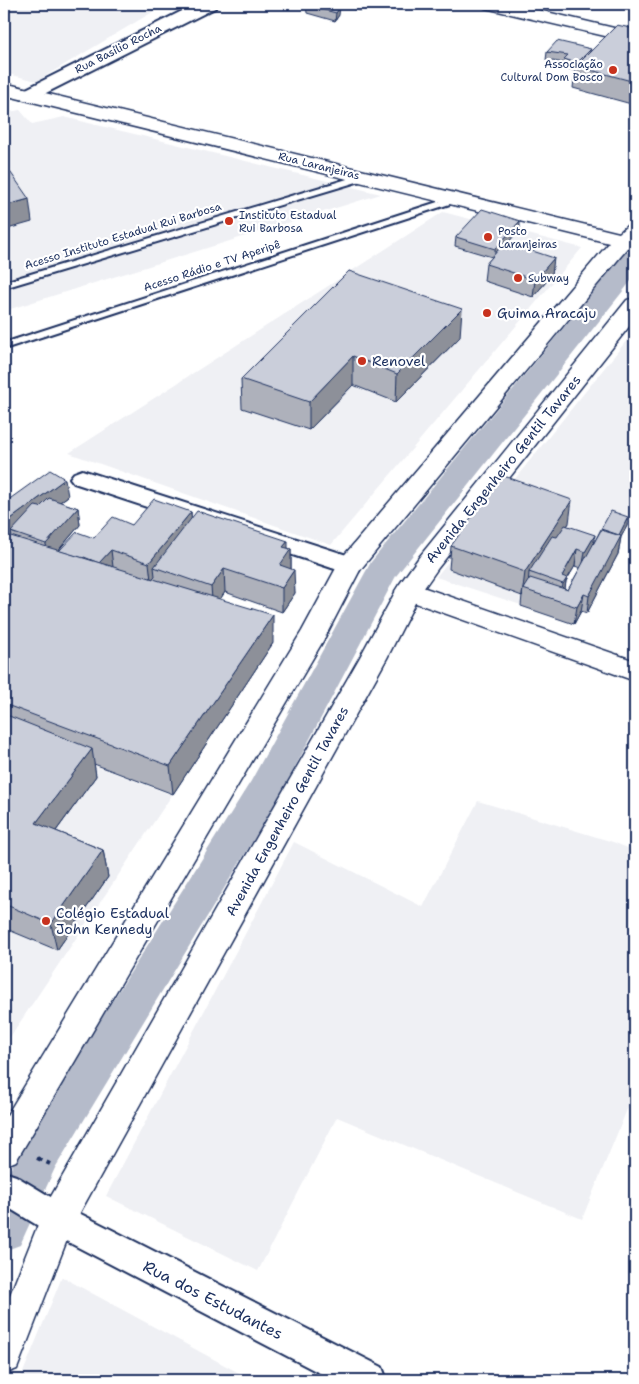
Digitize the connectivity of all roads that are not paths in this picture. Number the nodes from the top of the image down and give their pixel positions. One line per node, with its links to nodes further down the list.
1 (209, 4): 5 (street, Rua Basílio Rocha)
2 (491, 4): 3 (main road)
3 (635, 38)
4 (4, 88): 5 (main road, Rua Laranjeiras)
5 (28, 95): 6 (main road, Rua Laranjeiras)
6 (364, 178): 7 (main road, Rua Laranjeiras); 9 (lane, Acesso Instituto Estadual Rui Barbosa)
7 (456, 199): 8 (main road, Rua Laranjeiras); 11 (lane, Acesso Rádio e TV Aperipê)
8 (632, 239): 13 (main road)
9 (4, 285)
10 (635, 305): 14 (main road, Avenida Engenheiro Gentil Tavares)
11 (4, 346)
12 (82, 478): 13 (street)
13 (350, 565): 16 (main road)
14 (408, 591): 15 (main road); 18 (main road, Avenida Engenheiro Gentil Tavares)
15 (635, 671)
16 (4, 1150)
17 (4, 1187): 18 (street, Rua dos Estudantes)
18 (54, 1217): 19 (main road, Avenida Engenheiro Gentil Tavares); 20 (street, Rua dos Estudantes)
19 (4, 1356)
20 (369, 1380)

